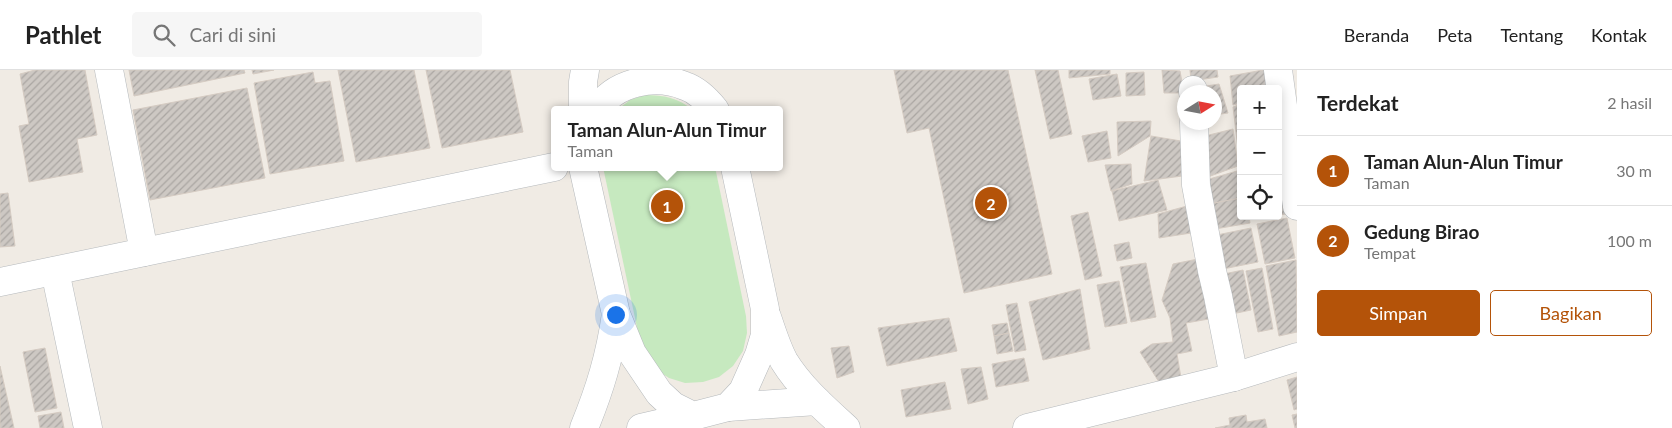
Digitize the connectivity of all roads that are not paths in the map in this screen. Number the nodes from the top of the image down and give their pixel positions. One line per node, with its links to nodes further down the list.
1 (109, 70): 13 (street)
2 (585, 70): 6 (street)
3 (692, 70): 5 (street)
4 (1278, 70): 12 (street)
5 (710, 104): 7 (street)
6 (583, 106)
7 (600, 106)
8 (1194, 130): 19 (street)
9 (551, 168): 13 (street)
10 (584, 171): 17 (street)
11 (736, 171): 16 (street)
12 (1297, 206)
13 (144, 252): 14 (street)
14 (55, 271): 15 (street); 23 (street)
15 (0, 282)
16 (765, 309): 20 (street); 21 (street)
17 (616, 314): 22 (street); 24 (street)
18 (1297, 357): 19 (street)
19 (1234, 377): 27 (street)
20 (817, 401): 21 (street); 26 (street)
21 (728, 407): 22 (street)
22 (693, 416): 25 (street)
23 (88, 428)
24 (584, 428)
25 (641, 428)
26 (846, 428)
27 (1027, 428)

